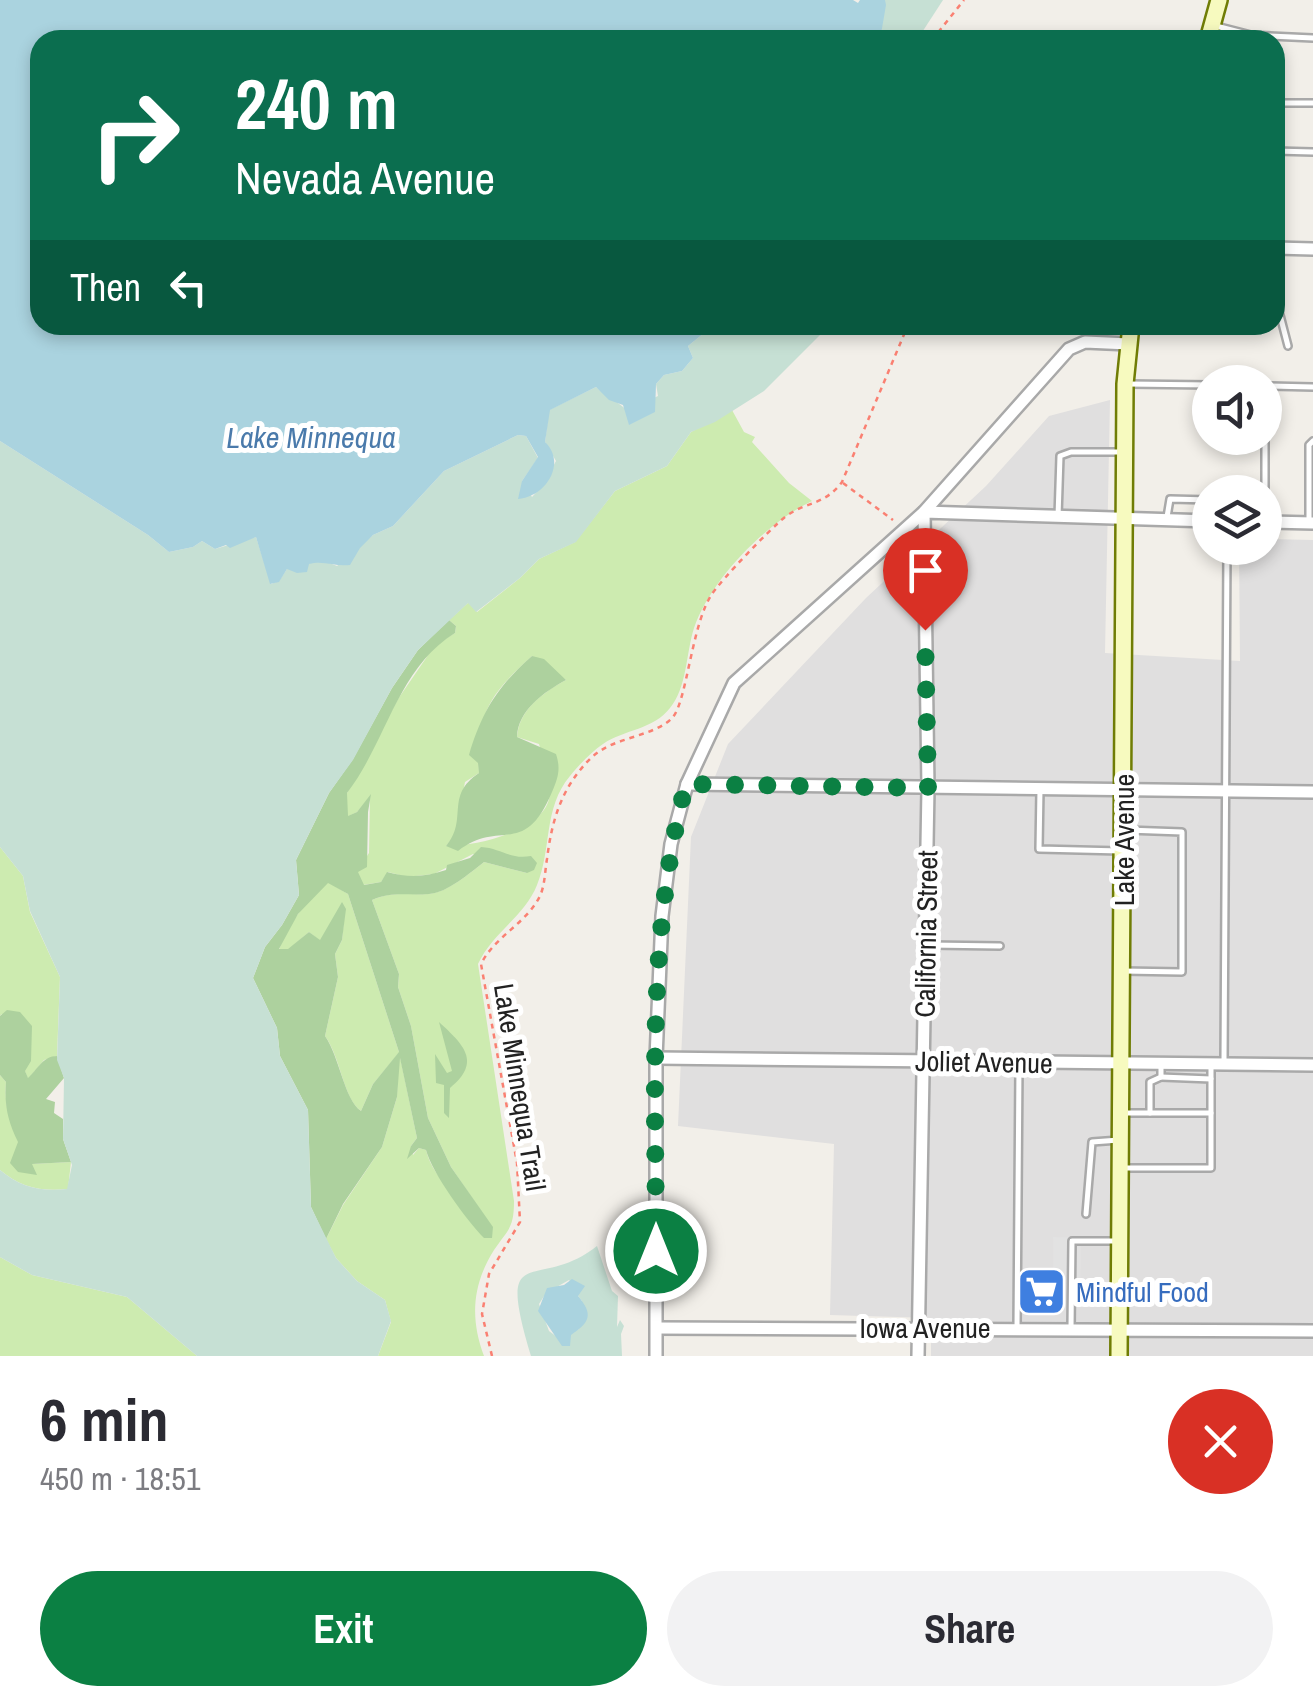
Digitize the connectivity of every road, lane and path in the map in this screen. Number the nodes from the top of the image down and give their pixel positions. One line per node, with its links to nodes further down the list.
1 (964, 0): 3 (path)
2 (1219, 0): 4 (main road)
3 (940, 30)
4 (1212, 30)
5 (1285, 37): 6 (lane)
6 (1313, 38)
7 (1313, 103): 8 (lane)
8 (1285, 104)
9 (1285, 151): 10 (lane)
10 (1313, 152)
11 (1285, 248): 12 (street)
12 (1313, 249)
13 (1285, 334): 17 (lane)
14 (904, 335): 24 (path)
15 (1129, 335): 16 (main road, Lake Avenue)
16 (1129, 344): 18 (main road, Lake Avenue); 26 (street)
17 (1288, 346)
18 (1125, 384): 19 (lane); 23 (main road, Lake Avenue)
19 (1192, 385)
20 (1282, 386): 21 (lane)
21 (1313, 387)
22 (1313, 441): 32 (lane)
23 (1125, 452): 27 (lane); 28 (main road, Lake Avenue)
24 (842, 482): 33 (path); 68 (path, Lake Minnequa Trail)
25 (1192, 500): 29 (lane)
26 (924, 512): 27 (street); 33 (street); 36 (street, California Street)
27 (1058, 516): 28 (street)
28 (1125, 518): 29 (street); 38 (main road, Lake Avenue)
29 (1167, 520): 30 (street)
30 (1192, 520)
31 (1282, 522): 32 (street)
32 (1311, 523)
33 (905, 530): 35 (street)
34 (1227, 565): 39 (lane)
35 (686, 784): 36 (street); 46 (street)
36 (928, 788): 37 (street); 43 (street, California Street)
37 (1040, 789): 38 (street); 42 (lane)
38 (1124, 790): 39 (street); 41 (main road, Lake Avenue)
39 (1226, 792): 40 (street); 51 (lane)
40 (1313, 792)
41 (1124, 830): 42 (main road, Lake Avenue); 45 (lane)
42 (1124, 850): 45 (main road, Lake Avenue)
43 (926, 945): 44 (lane); 47 (street, California Street)
44 (1000, 946)
45 (1123, 972): 49 (main road, Lake Avenue)
46 (656, 1058): 47 (street, Joliet Avenue); 62 (street)
47 (924, 1061): 48 (street, Joliet Avenue); 63 (street, California Street)
48 (1019, 1062): 49 (street, Joliet Avenue); 64 (lane)
49 (1122, 1063): 50 (street, Joliet Avenue); 55 (main road, Lake Avenue)
50 (1161, 1064): 51 (street, Joliet Avenue); 53 (lane)
51 (1218, 1064): 52 (street, Joliet Avenue); 54 (lane)
52 (1313, 1065)
53 (1161, 1078): 54 (lane); 56 (lane)
54 (1211, 1079): 57 (lane)
55 (1122, 1113): 56 (lane); 58 (main road, Lake Avenue)
56 (1150, 1113): 57 (lane)
57 (1212, 1114): 59 (lane)
58 (1122, 1140): 59 (main road, Lake Avenue); 60 (lane)
59 (1121, 1168): 61 (main road, Lake Avenue)
60 (1086, 1214)
61 (1120, 1242): 65 (lane); 66 (main road, Lake Avenue)
62 (657, 1328): 63 (street, Iowa Avenue); 69 (street)
63 (918, 1328): 64 (street, Iowa Avenue); 70 (street, California Street)
64 (1016, 1328): 65 (street, Iowa Avenue)
65 (1071, 1328): 66 (street, Iowa Avenue)
66 (1119, 1328): 67 (street, Iowa Avenue); 71 (main road, Lake Avenue)
67 (1313, 1330)
68 (492, 1356)
69 (656, 1356)
70 (918, 1356)
71 (1118, 1356)

